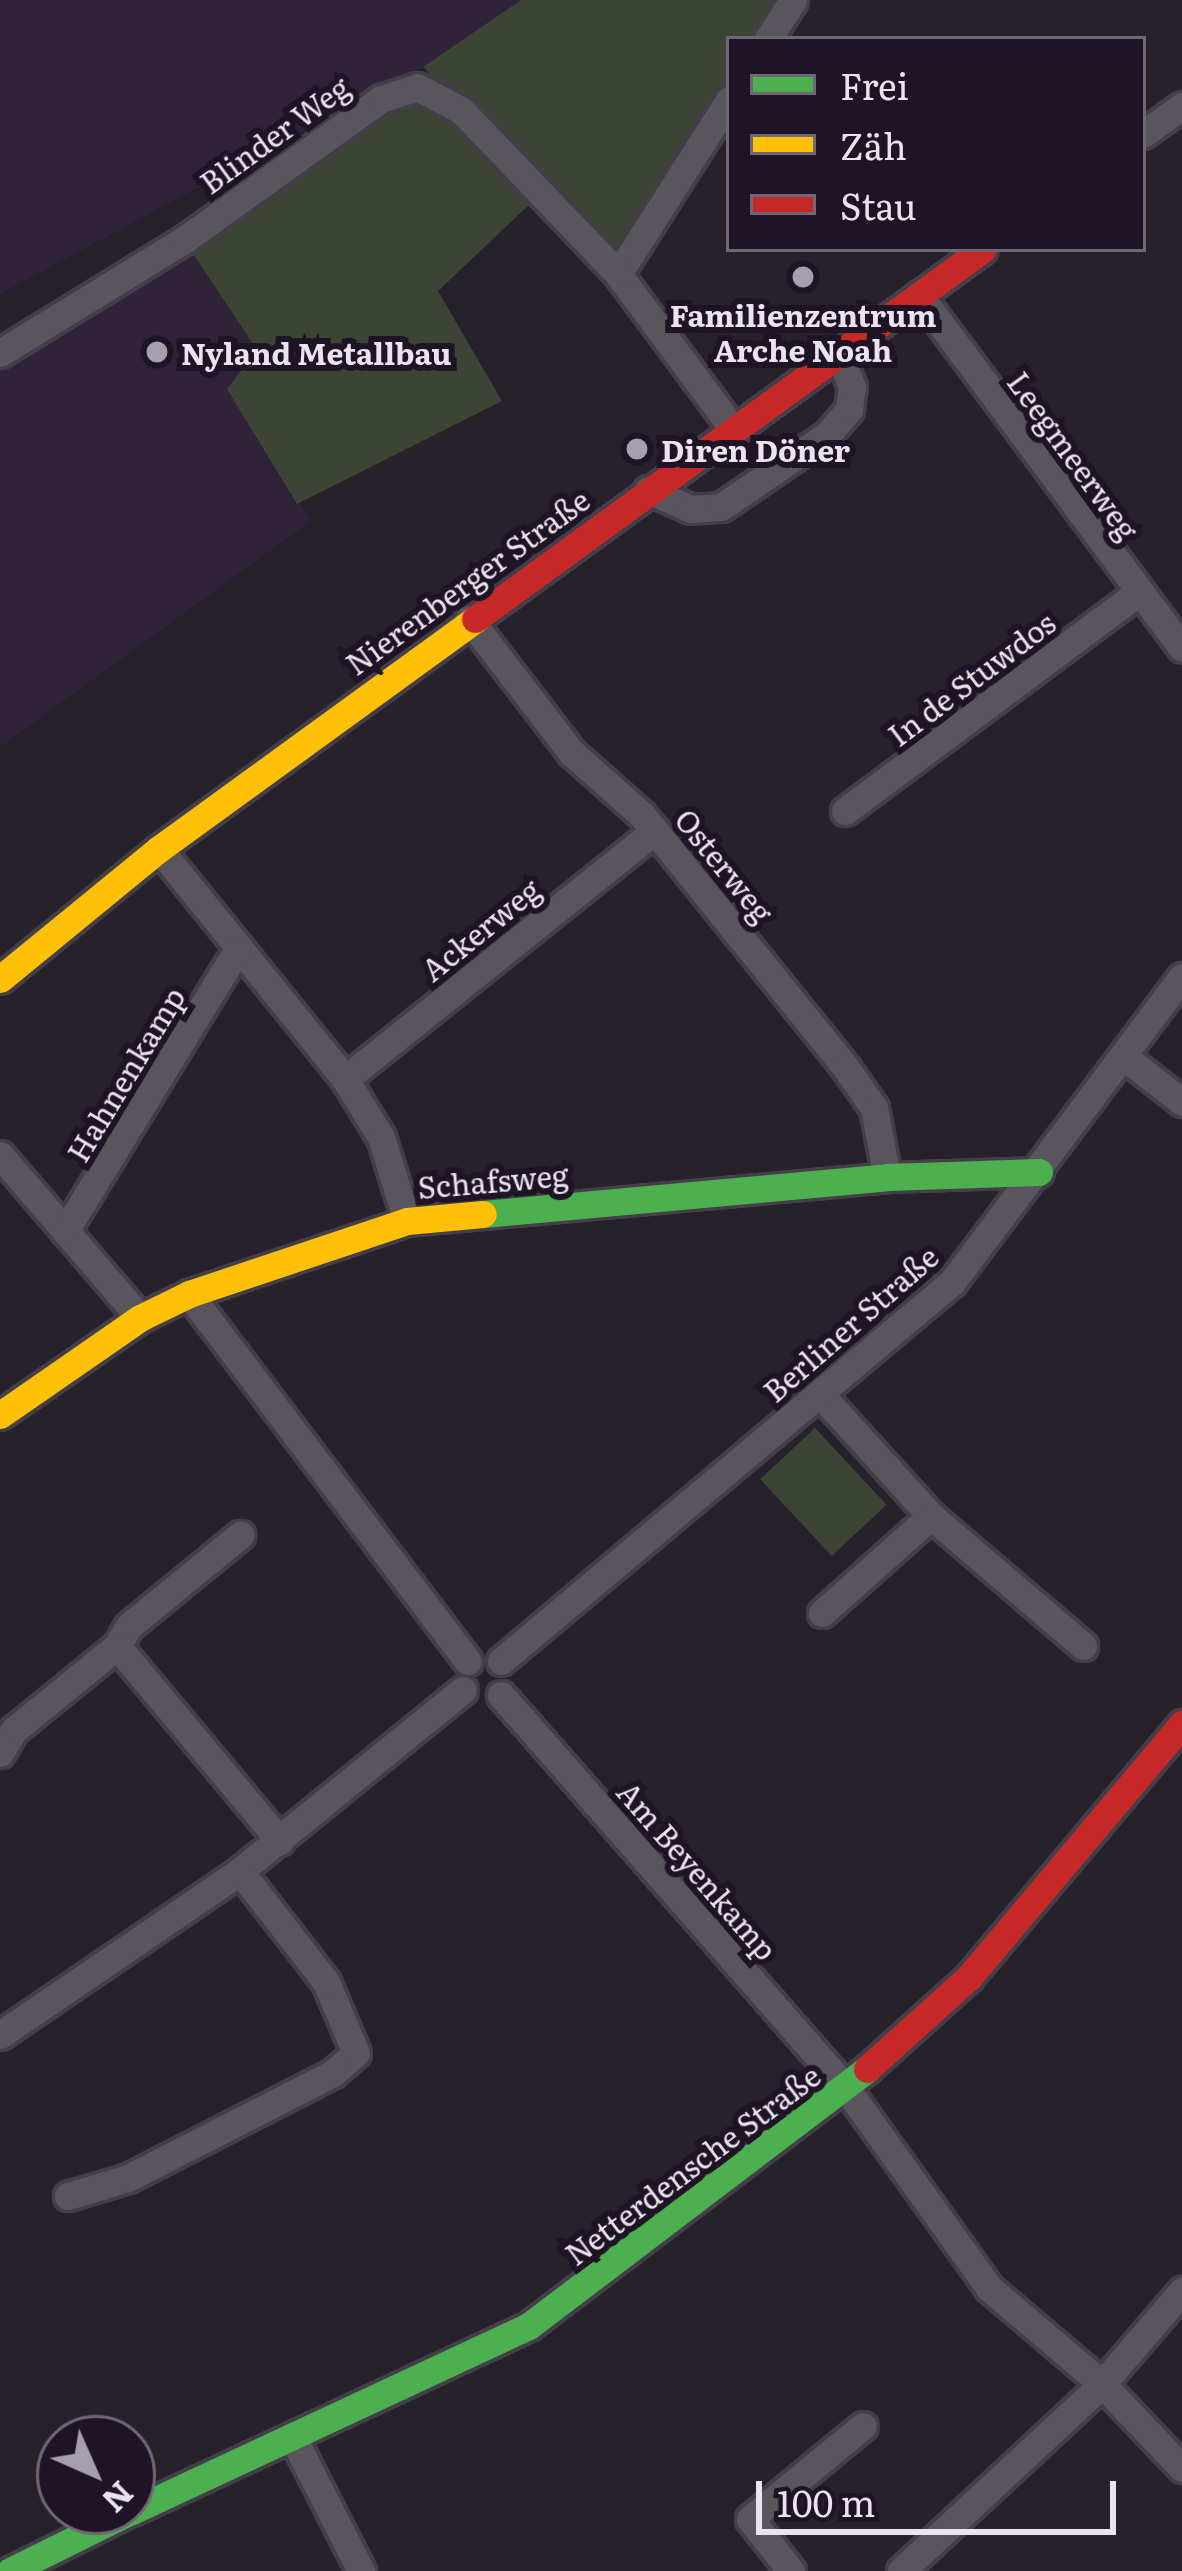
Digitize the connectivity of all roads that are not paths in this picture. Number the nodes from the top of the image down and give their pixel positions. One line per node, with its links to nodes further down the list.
1 (793, 0): 2 (street)
2 (770, 36)
3 (726, 105): 7 (street)
4 (1182, 106): 5 (street)
5 (1146, 132)
6 (979, 252): 8 (street, Nierenberger Straße)
7 (618, 274): 10 (street, Blinder Weg); 11 (street, Blinder Weg)
8 (919, 295): 9 (street, Nierenberger Straße); 13 (street, Leegmeerweg)
9 (839, 352): 11 (street, Nierenberger Straße); 12 (street)
10 (0, 353)
11 (733, 429): 12 (street, Nierenberger Straße)
12 (647, 490): 14 (street, Nierenberger Straße)
13 (1136, 595): 15 (street, Leegmeerweg); 16 (street, In de Stuwdos)
14 (469, 619): 17 (street, Osterweg); 18 (street, Nierenberger Straße)
15 (1182, 648)
16 (845, 811)
17 (655, 831): 23 (street, Ackerweg); 27 (street, Osterweg)
18 (159, 848): 19 (street); 21 (street, Nierenberger Straße)
19 (238, 949): 23 (street); 29 (street, Hahnenkamp)
20 (1182, 977): 22 (street, Berliner Straße)
21 (0, 979)
22 (1123, 1056): 24 (street); 26 (street, Berliner Straße)
23 (345, 1079): 28 (street)
24 (1182, 1102)
25 (0, 1155): 29 (street)
26 (1039, 1172): 27 (street, Schafsweg); 32 (street, Berliner Straße)
27 (887, 1178): 28 (street, Schafsweg)
28 (407, 1221): 30 (street, Schafsweg)
29 (65, 1231): 31 (street)
30 (189, 1294): 31 (street, Schafsweg); 39 (street)
31 (140, 1318): 33 (street, Schafsweg)
32 (820, 1394): 34 (street); 40 (street, Berliner Straße)
33 (0, 1415)
34 (931, 1516): 36 (street); 38 (street)
35 (239, 1535): 37 (street)
36 (822, 1613)
37 (117, 1646): 44 (street); 45 (street)
38 (1083, 1646)
39 (468, 1661): 40 (street); 41 (street)
40 (501, 1661): 42 (street)
41 (464, 1690): 42 (street); 45 (street)
42 (501, 1694): 48 (street, Am Beyenkamp)
43 (1182, 1724): 48 (street, Netterdensche Straße)
44 (0, 1753)
45 (280, 1841): 46 (street)
46 (240, 1871): 47 (street); 49 (street)
47 (0, 2035)
48 (846, 2089): 51 (street, Am Beyenkamp); 53 (street, Netterdensche Straße)
49 (68, 2196)
50 (1182, 2291): 51 (street)
51 (1102, 2384): 54 (street, Am Beyenkamp); 57 (street)
52 (863, 2426): 60 (street)
53 (292, 2436): 55 (street, Netterdensche Straße); 59 (street)
54 (1182, 2468)
55 (156, 2500)
56 (83, 2535): 58 (street, Netterdensche Straße)
57 (918, 2566)
58 (10, 2571)
59 (361, 2571)
60 (791, 2571)

